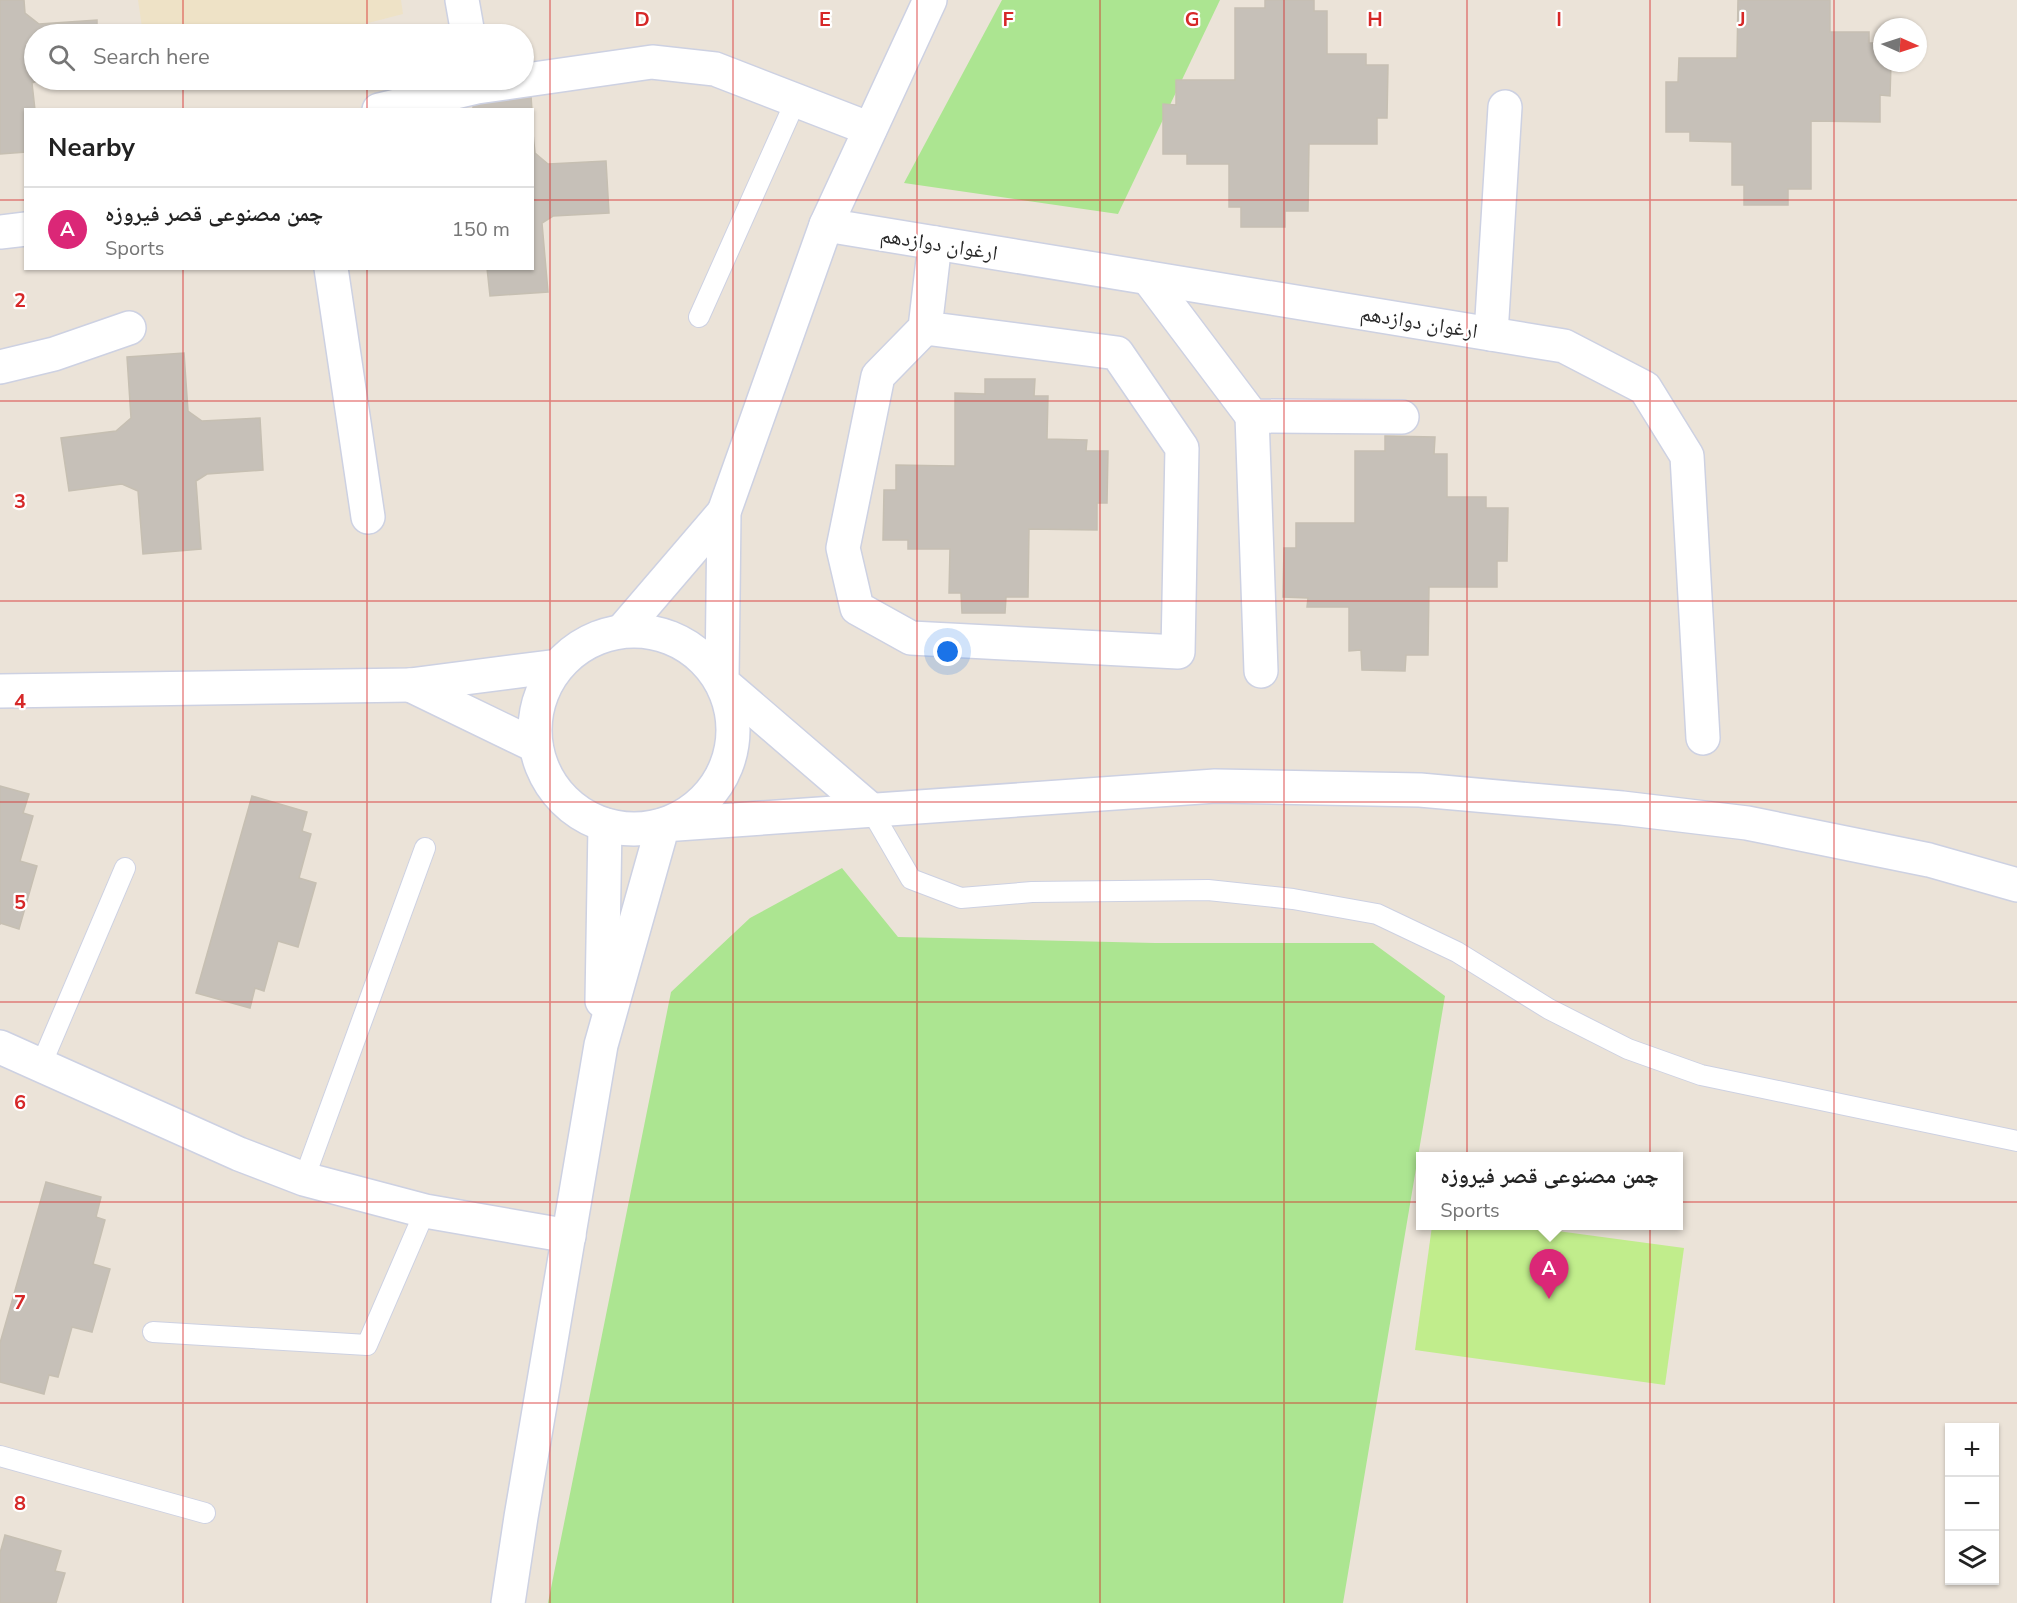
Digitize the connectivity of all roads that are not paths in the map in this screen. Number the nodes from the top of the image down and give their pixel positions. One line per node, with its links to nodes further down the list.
1 (462, 0): 3 (street)
2 (930, 0): 9 (street)
3 (466, 24)
4 (534, 76): 6 (street)
5 (452, 90): 8 (street)
6 (796, 100): 9 (street); 16 (lane)
7 (1505, 107): 19 (street)
8 (386, 108)
9 (870, 129): 10 (street)
10 (826, 225): 13 (street, ارغوان دوازدهم); 23 (street)
11 (24, 229): 12 (street)
12 (0, 232)
13 (935, 243): 15 (street, ارغوان دوازدهم); 18 (street)
14 (331, 270): 24 (street)
15 (1148, 278): 19 (street, ارغوان دوازدهم); 21 (street)
16 (699, 317)
17 (129, 328): 20 (street)
18 (925, 328): 18 (street)
19 (1491, 334): 31 (street, ارغوان دوازدهم)
20 (0, 367)
21 (1252, 416): 22 (street); 27 (street)
22 (1402, 417)
23 (724, 512): 25 (street); 28 (street)
24 (368, 517)
25 (622, 631): 26 (street); 28 (street)
26 (558, 666): 29 (street); 32 (street)
27 (1262, 671)
28 (722, 682): 33 (street); 35 (street)
29 (410, 685): 30 (street); 32 (street)
30 (0, 691)
31 (1703, 738)
32 (536, 746): 34 (street)
33 (871, 810): 35 (street); 38 (street); 42 (lane)
34 (604, 825): 35 (street); 39 (street)
35 (663, 825): 39 (street)
36 (425, 848): 43 (lane)
37 (125, 868): 41 (lane)
38 (2017, 885)
39 (601, 1045): 45 (street)
40 (0, 1047): 41 (street)
41 (41, 1065): 43 (street)
42 (2017, 1141)
43 (304, 1179): 44 (street)
44 (425, 1211): 45 (street); 46 (lane)
45 (569, 1236): 49 (street)
46 (153, 1332)
47 (0, 1456): 48 (lane)
48 (205, 1513)
49 (508, 1603)

